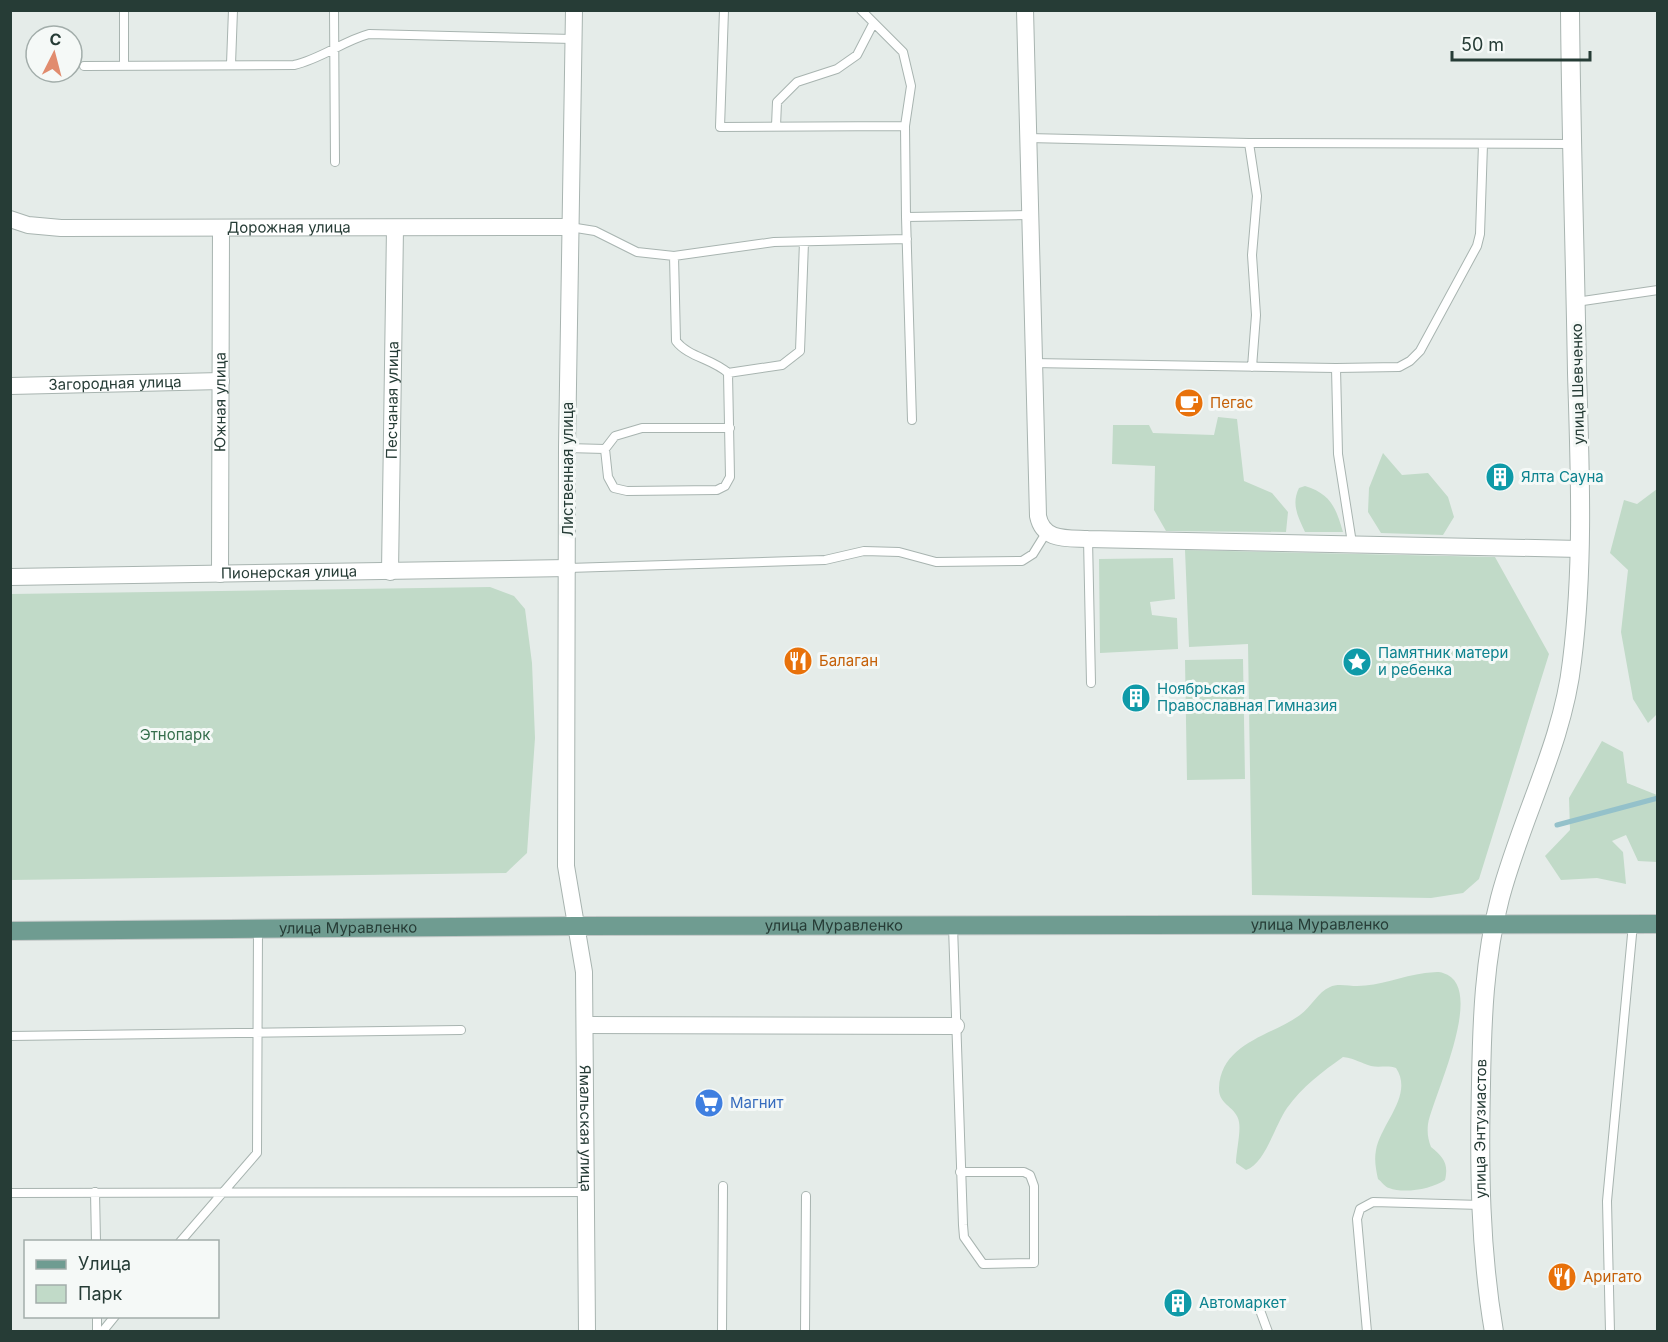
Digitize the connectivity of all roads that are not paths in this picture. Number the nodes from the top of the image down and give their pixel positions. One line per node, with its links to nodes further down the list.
1 (124, 10): 14 (lane)
2 (233, 10): 12 (lane)
3 (334, 10): 11 (lane)
4 (574, 10): 10 (street, Лиственная улица)
5 (724, 10): 15 (lane)
6 (861, 10): 9 (lane)
7 (1025, 10): 17 (street)
8 (1570, 10): 20 (street, улица Шевченко)
9 (873, 24): 15 (lane); 16 (lane)
10 (573, 39): 11 (lane); 25 (street, Лиственная улица)
11 (335, 46): 12 (lane); 21 (lane)
12 (231, 64): 14 (lane)
13 (84, 66): 14 (lane)
14 (124, 66)
15 (776, 126): 16 (lane)
16 (905, 126): 23 (lane)
17 (1028, 138): 18 (lane); 22 (street)
18 (1249, 142): 19 (lane); 34 (lane)
19 (1483, 144): 20 (lane); 35 (lane)
20 (1572, 144): 32 (street, улица Шевченко)
21 (335, 162)
22 (1029, 215): 23 (lane); 33 (street)
23 (906, 217): 28 (lane)
24 (10, 219): 26 (street, Дорожная улица)
25 (569, 227): 27 (street, Дорожная улица); 30 (lane); 41 (street, Лиственная улица)
26 (221, 228): 27 (street, Дорожная улица); 37 (street, Южная улица)
27 (395, 228): 48 (street, Песчаная улица)
28 (907, 240): 29 (lane); 39 (lane)
29 (804, 242): 30 (lane); 36 (lane)
30 (674, 256): 36 (lane)
31 (1658, 290): 32 (lane)
32 (1576, 302): 46 (street, улица Шевченко)
33 (1032, 363): 34 (lane); 43 (street)
34 (1252, 367): 35 (lane)
35 (1336, 368): 45 (lane)
36 (728, 373): 40 (lane)
37 (221, 381): 38 (street, Загородная улица); 49 (street, Южная улица)
38 (10, 386)
39 (912, 420)
40 (730, 428): 42 (lane); 42 (lane)
41 (567, 447): 42 (lane); 47 (street, Лиственная улица)
42 (605, 449)
43 (1046, 533): 44 (street); 47 (lane)
44 (1088, 539): 45 (street); 51 (lane)
45 (1352, 543): 46 (street)
46 (1580, 549): 54 (street, улица Шевченко)
47 (568, 568): 48 (street, Пионерская улица); 55 (street, Лиственная улица)
48 (390, 572): 49 (street, Пионерская улица)
49 (220, 574): 50 (street, Пионерская улица)
50 (10, 577)
51 (1091, 683)
52 (1633, 924): 53 (main road, улица Муравленко); 54 (main road, улица Муравленко); 83 (lane)
53 (1658, 924)
54 (1493, 925): 56 (main road, улица Муравленко); 71 (street, улица Энтузиастов)
55 (576, 926): 56 (main road, улица Муравленко); 57 (main road, улица Муравленко); 59 (street, Ямальская улица)
56 (953, 926): 60 (lane)
57 (258, 929): 58 (main road, улица Муравленко); 62 (lane)
58 (10, 931)
59 (585, 1025): 60 (street); 68 (street, Ямальская улица)
60 (956, 1026): 64 (lane)
61 (461, 1030): 62 (lane)
62 (258, 1033): 63 (lane); 67 (lane)
63 (10, 1035)
64 (960, 1172): 64 (lane)
65 (723, 1186): 78 (lane)
66 (95, 1192): 67 (lane); 69 (lane); 72 (lane)
67 (223, 1192): 68 (lane); 73 (lane)
68 (586, 1192): 77 (street, Ямальская улица)
69 (10, 1193)
70 (806, 1196): 79 (lane)
71 (1481, 1205): 81 (lane); 82 (street, улица Энтузиастов)
72 (96, 1240)
73 (182, 1240)
74 (1257, 1302): 80 (lane)
75 (114, 1318): 76 (lane)
76 (99, 1332)
77 (587, 1332)
78 (722, 1332)
79 (805, 1332)
80 (1268, 1332)
81 (1367, 1332)
82 (1494, 1332)
83 (1610, 1332)

